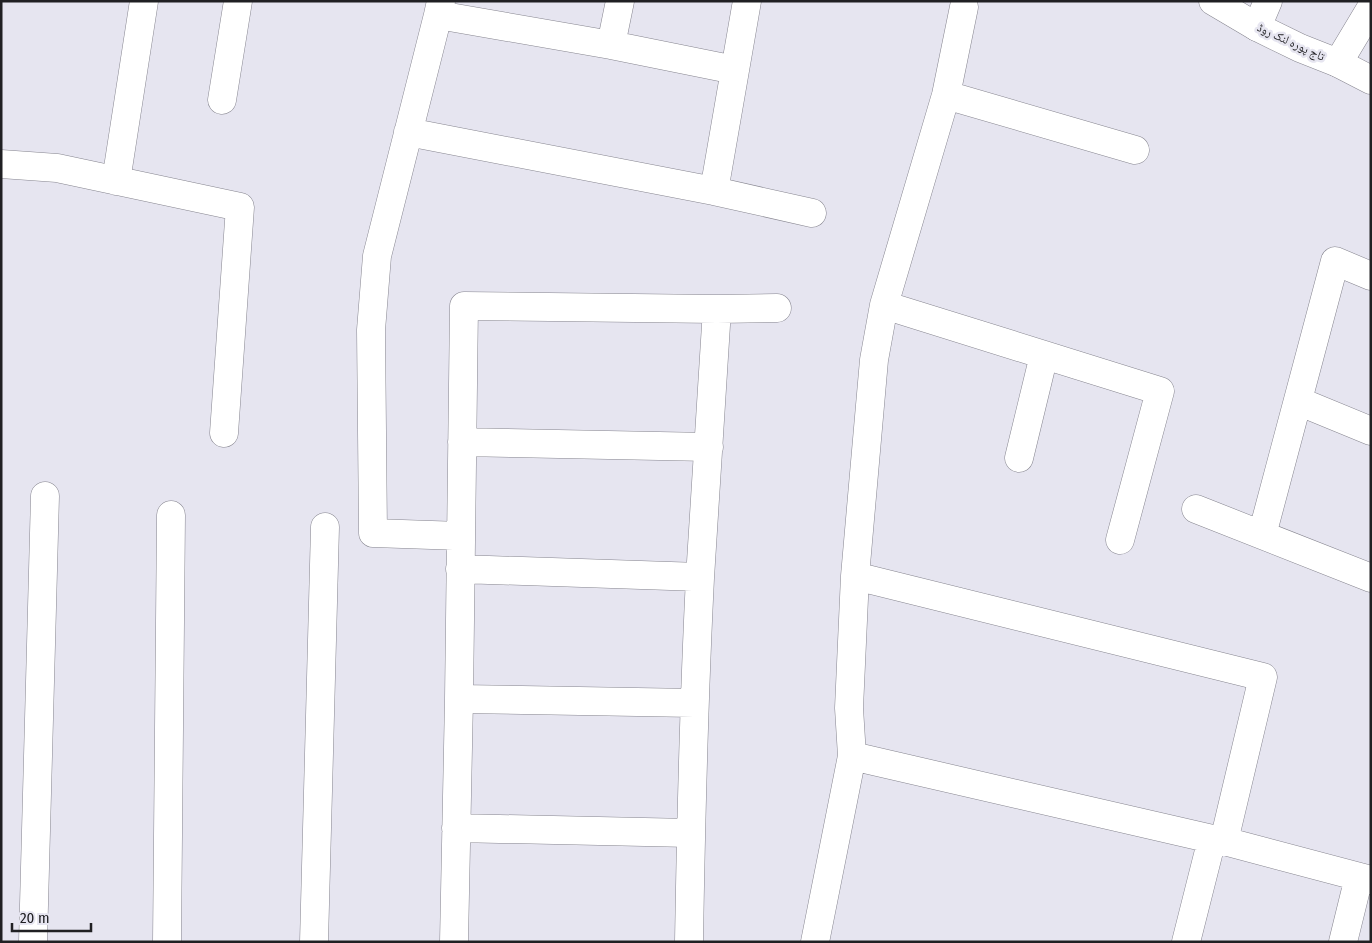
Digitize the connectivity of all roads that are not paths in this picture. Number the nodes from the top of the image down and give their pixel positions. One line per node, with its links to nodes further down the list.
1 (144, 1): 20 (street)
2 (238, 1): 16 (street)
3 (620, 1): 11 (street)
4 (747, 1): 13 (street)
5 (1212, 1): 10 (street, تاج پورہ لنک روڈ)
6 (1268, 1): 10 (street)
7 (964, 7): 15 (street)
8 (440, 8): 11 (street); 17 (street)
9 (1371, 8): 12 (street)
10 (1257, 27): 12 (street, تاج پورہ لنک روڈ)
11 (611, 45): 13 (street)
12 (1338, 63): 14 (street, تاج پورہ لنک روڈ)
13 (735, 70): 21 (street)
14 (1371, 80)
15 (946, 95): 18 (street); 24 (street)
16 (222, 100)
17 (408, 132): 21 (street); 39 (street)
18 (1135, 150)
19 (1, 164): 20 (street)
20 (116, 181): 30 (street)
21 (714, 191): 22 (street)
22 (812, 213)
23 (1371, 276): 28 (street)
24 (884, 305): 27 (street); 42 (street)
25 (777, 308): 26 (street)
26 (717, 309): 31 (street); 32 (street)
27 (1044, 355): 33 (street); 40 (street)
28 (1298, 401): 29 (street); 38 (street)
29 (1371, 431)
30 (224, 433)
31 (462, 442): 32 (street); 39 (street)
32 (709, 447): 43 (street)
33 (1019, 458)
34 (45, 496): 53 (street)
35 (1196, 509): 38 (street)
36 (171, 515): 54 (street)
37 (325, 527): 55 (street)
38 (1262, 535): 44 (street)
39 (461, 536): 41 (street)
40 (1120, 540)
41 (460, 569): 43 (street); 45 (street)
42 (855, 576): 47 (street); 50 (street)
43 (700, 577): 46 (street)
44 (1371, 578)
45 (459, 699): 46 (street); 48 (street)
46 (694, 704): 49 (street)
47 (852, 756): 50 (street); 52 (street)
48 (456, 828): 49 (street); 56 (street)
49 (690, 833): 57 (street)
50 (1218, 840): 51 (street); 58 (street)
51 (1365, 879): 59 (street)
52 (820, 940)
53 (33, 942)
54 (167, 942)
55 (314, 942)
56 (454, 942)
57 (689, 942)
58 (1186, 942)
59 (1343, 942)

